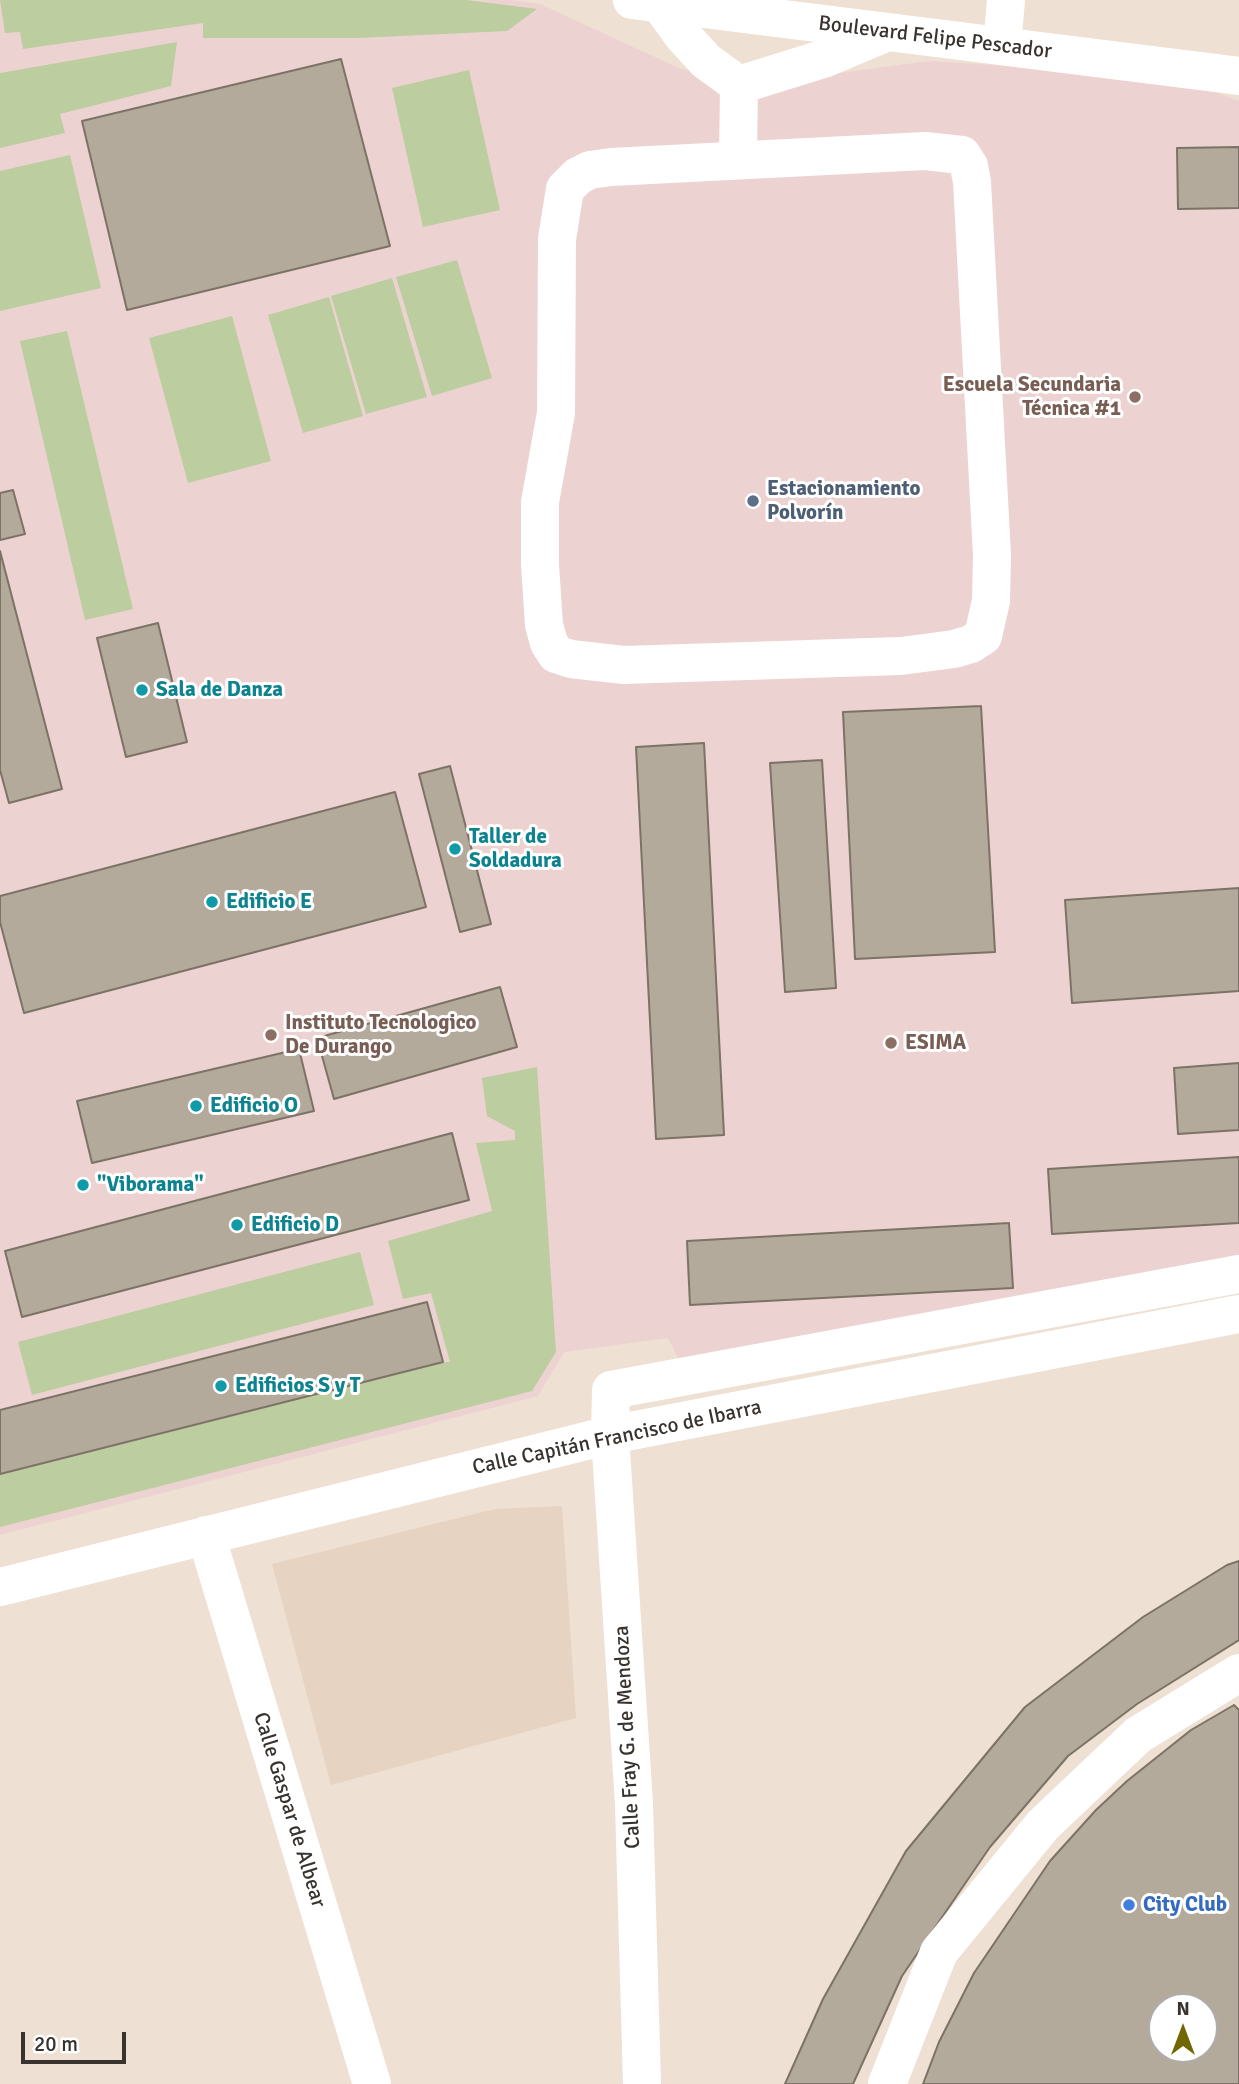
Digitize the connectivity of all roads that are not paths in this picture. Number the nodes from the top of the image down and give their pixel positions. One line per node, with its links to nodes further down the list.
1 (1006, 0): 4 (street)
2 (646, 2): 3 (street, Boulevard Felipe Pescador); 6 (street)
3 (886, 33): 4 (street, Boulevard Felipe Pescador); 6 (street)
4 (1002, 46): 5 (street, Boulevard Felipe Pescador)
5 (1239, 76)
6 (739, 85): 7 (street)
7 (738, 160): 7 (street)
8 (1239, 1274): 10 (street, Calle Fray G. de Mendoza)
9 (1239, 1314): 10 (street, Calle Capitán Francisco de Ibarra)
10 (610, 1435): 11 (street, Calle Capitán Francisco de Ibarra); 15 (street, Calle Fray G. de Mendoza)
11 (206, 1535): 12 (street, Calle Capitán Francisco de Ibarra); 14 (street, Calle Gaspar de Albear)
12 (0, 1587)
13 (1239, 1672): 16 (street)
14 (372, 2084)
15 (642, 2084)
16 (887, 2084)

